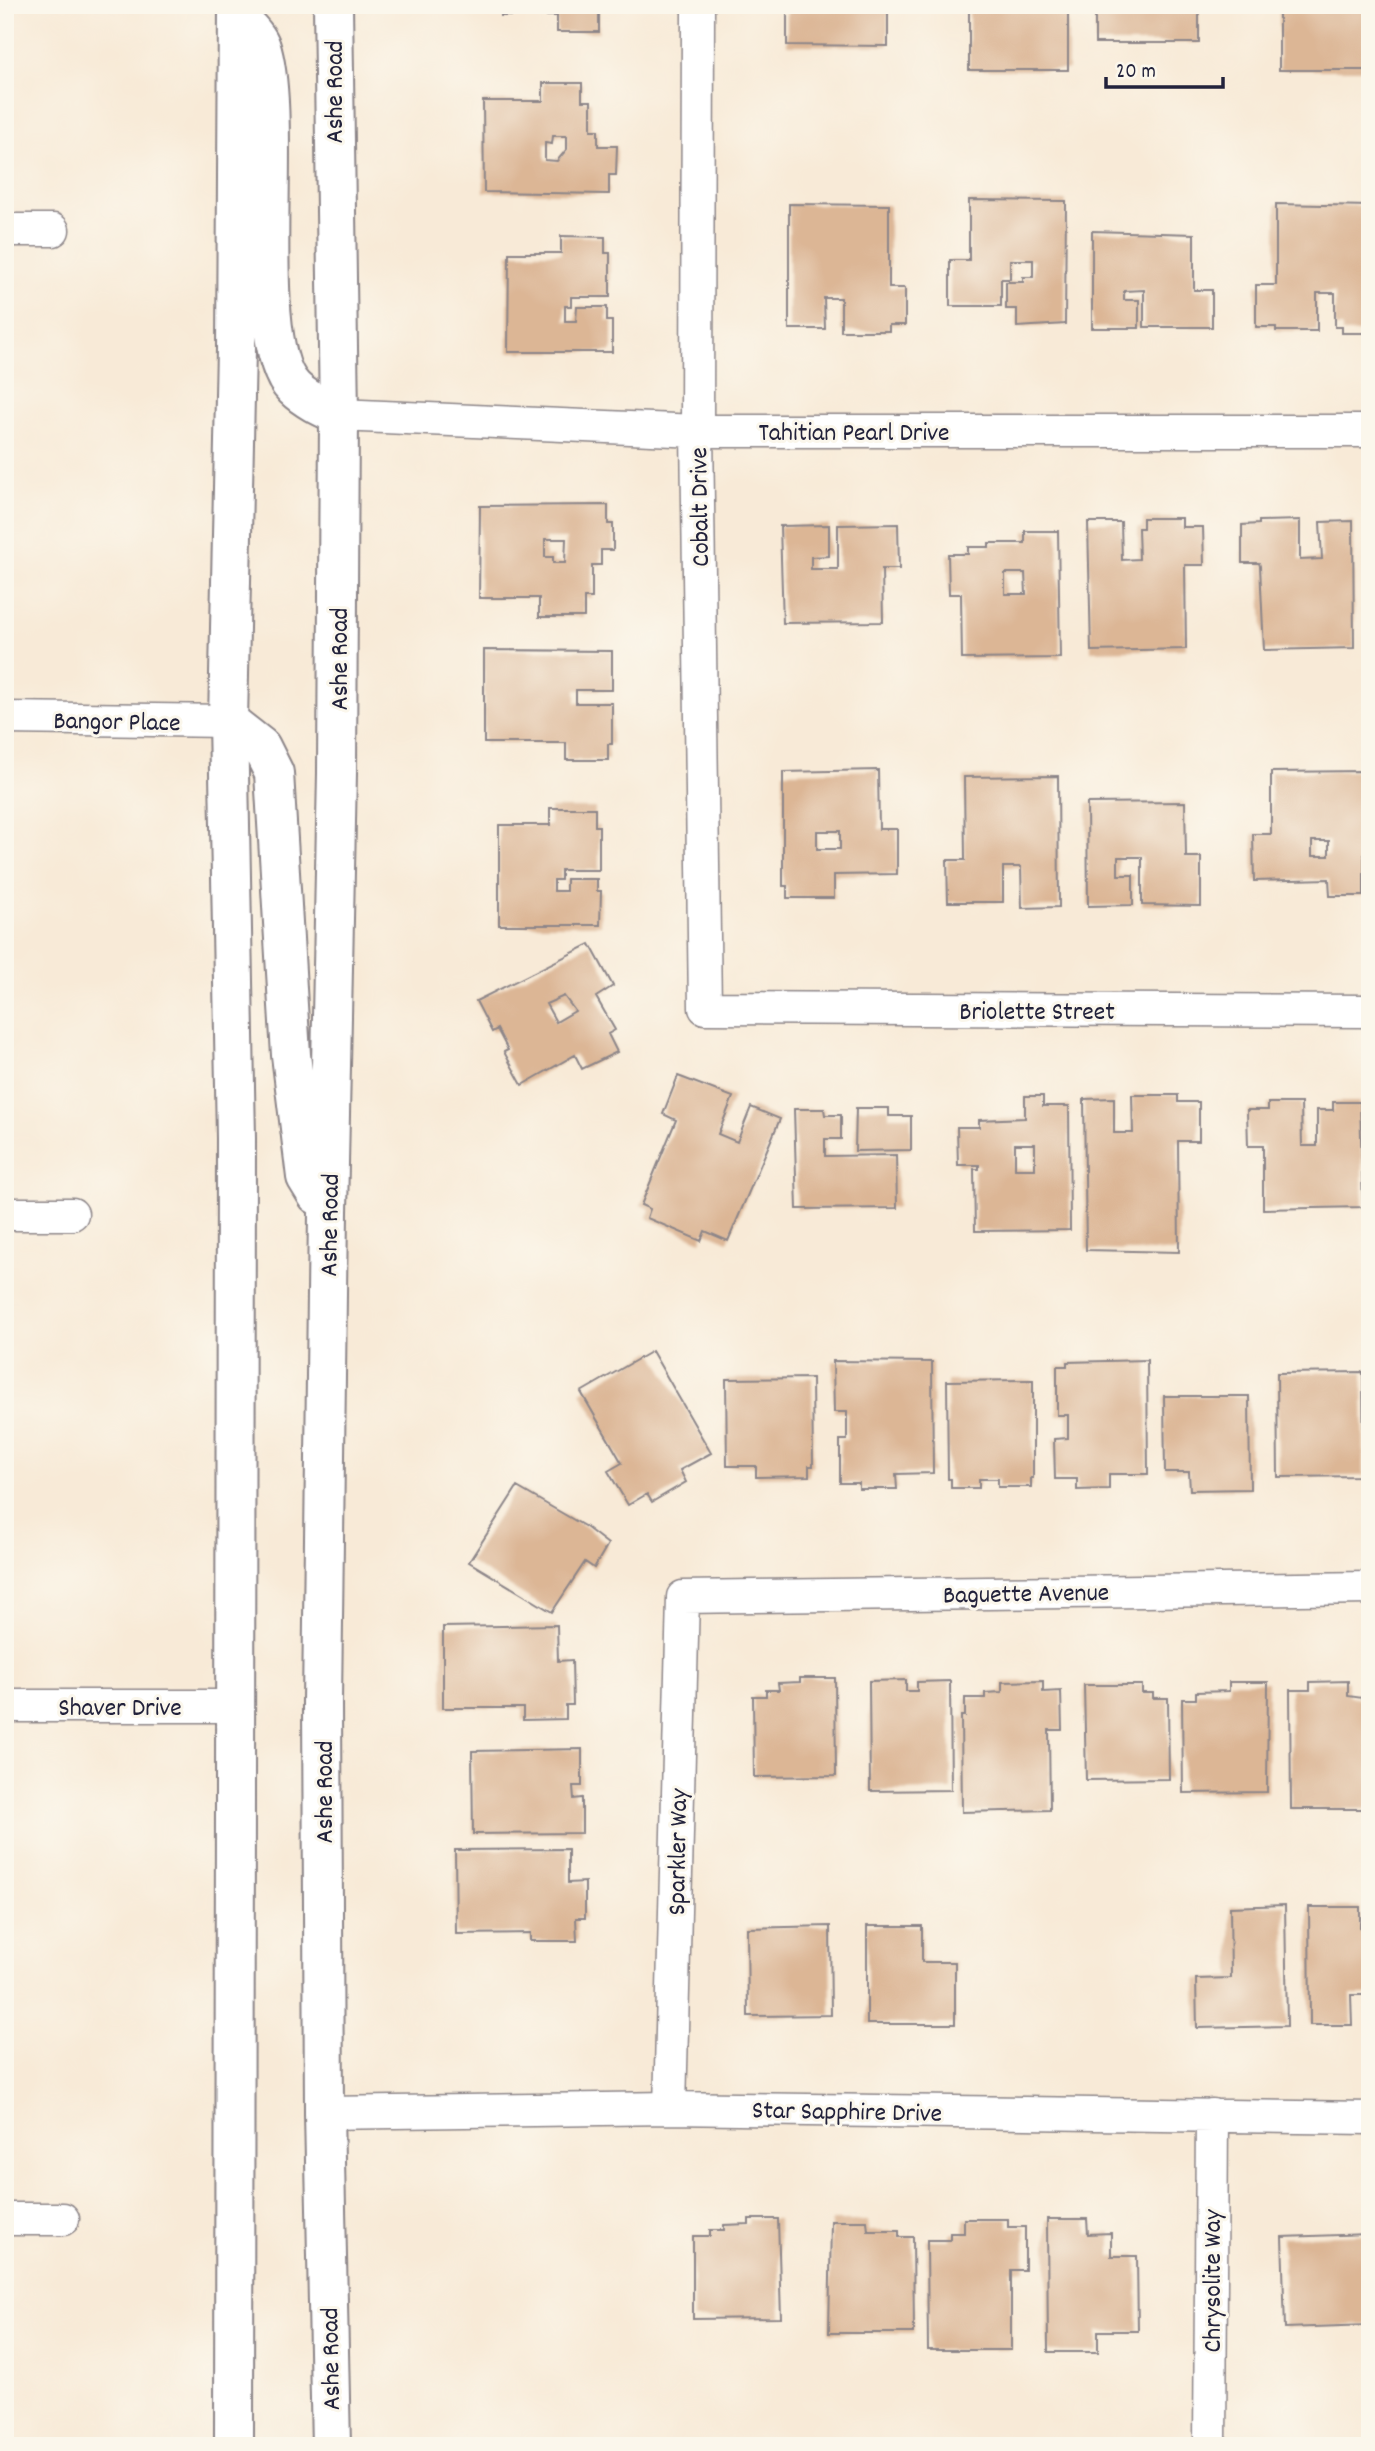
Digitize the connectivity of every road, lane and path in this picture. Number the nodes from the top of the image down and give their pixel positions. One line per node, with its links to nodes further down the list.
1 (698, 5): 7 (street, Cobalt Drive)
2 (329, 10): 6 (main road, Ashe Road)
3 (238, 11): 6 (main road); 10 (main road)
4 (5, 230): 5 (street)
5 (54, 230)
6 (339, 415): 7 (street, Tahitian Pearl Drive); 13 (main road, Ashe Road)
7 (697, 431): 8 (street, Tahitian Pearl Drive); 11 (street, Cobalt Drive)
8 (1370, 431)
9 (5, 718): 10 (street, Bangor Place)
10 (228, 721): 13 (main road); 19 (main road)
11 (705, 1008): 12 (street, Briolette Street)
12 (1370, 1011)
13 (328, 1212): 21 (main road, Ashe Road)
14 (5, 1214): 15 (street)
15 (72, 1214)
16 (1370, 1588): 17 (street, Baguette Avenue)
17 (683, 1597): 20 (street, Sparkler Way)
18 (5, 1706): 19 (street, Shaver Drive)
19 (235, 1706): 26 (main road)
20 (670, 2108): 21 (street, Star Sapphire Drive); 22 (street, Star Sapphire Drive)
21 (324, 2113): 27 (main road, Ashe Road)
22 (1212, 2115): 23 (street, Star Sapphire Drive); 28 (street, Chrysolite Way)
23 (1370, 2118)
24 (5, 2219): 25 (street)
25 (63, 2219)
26 (234, 2446)
27 (331, 2446)
28 (1210, 2446)

